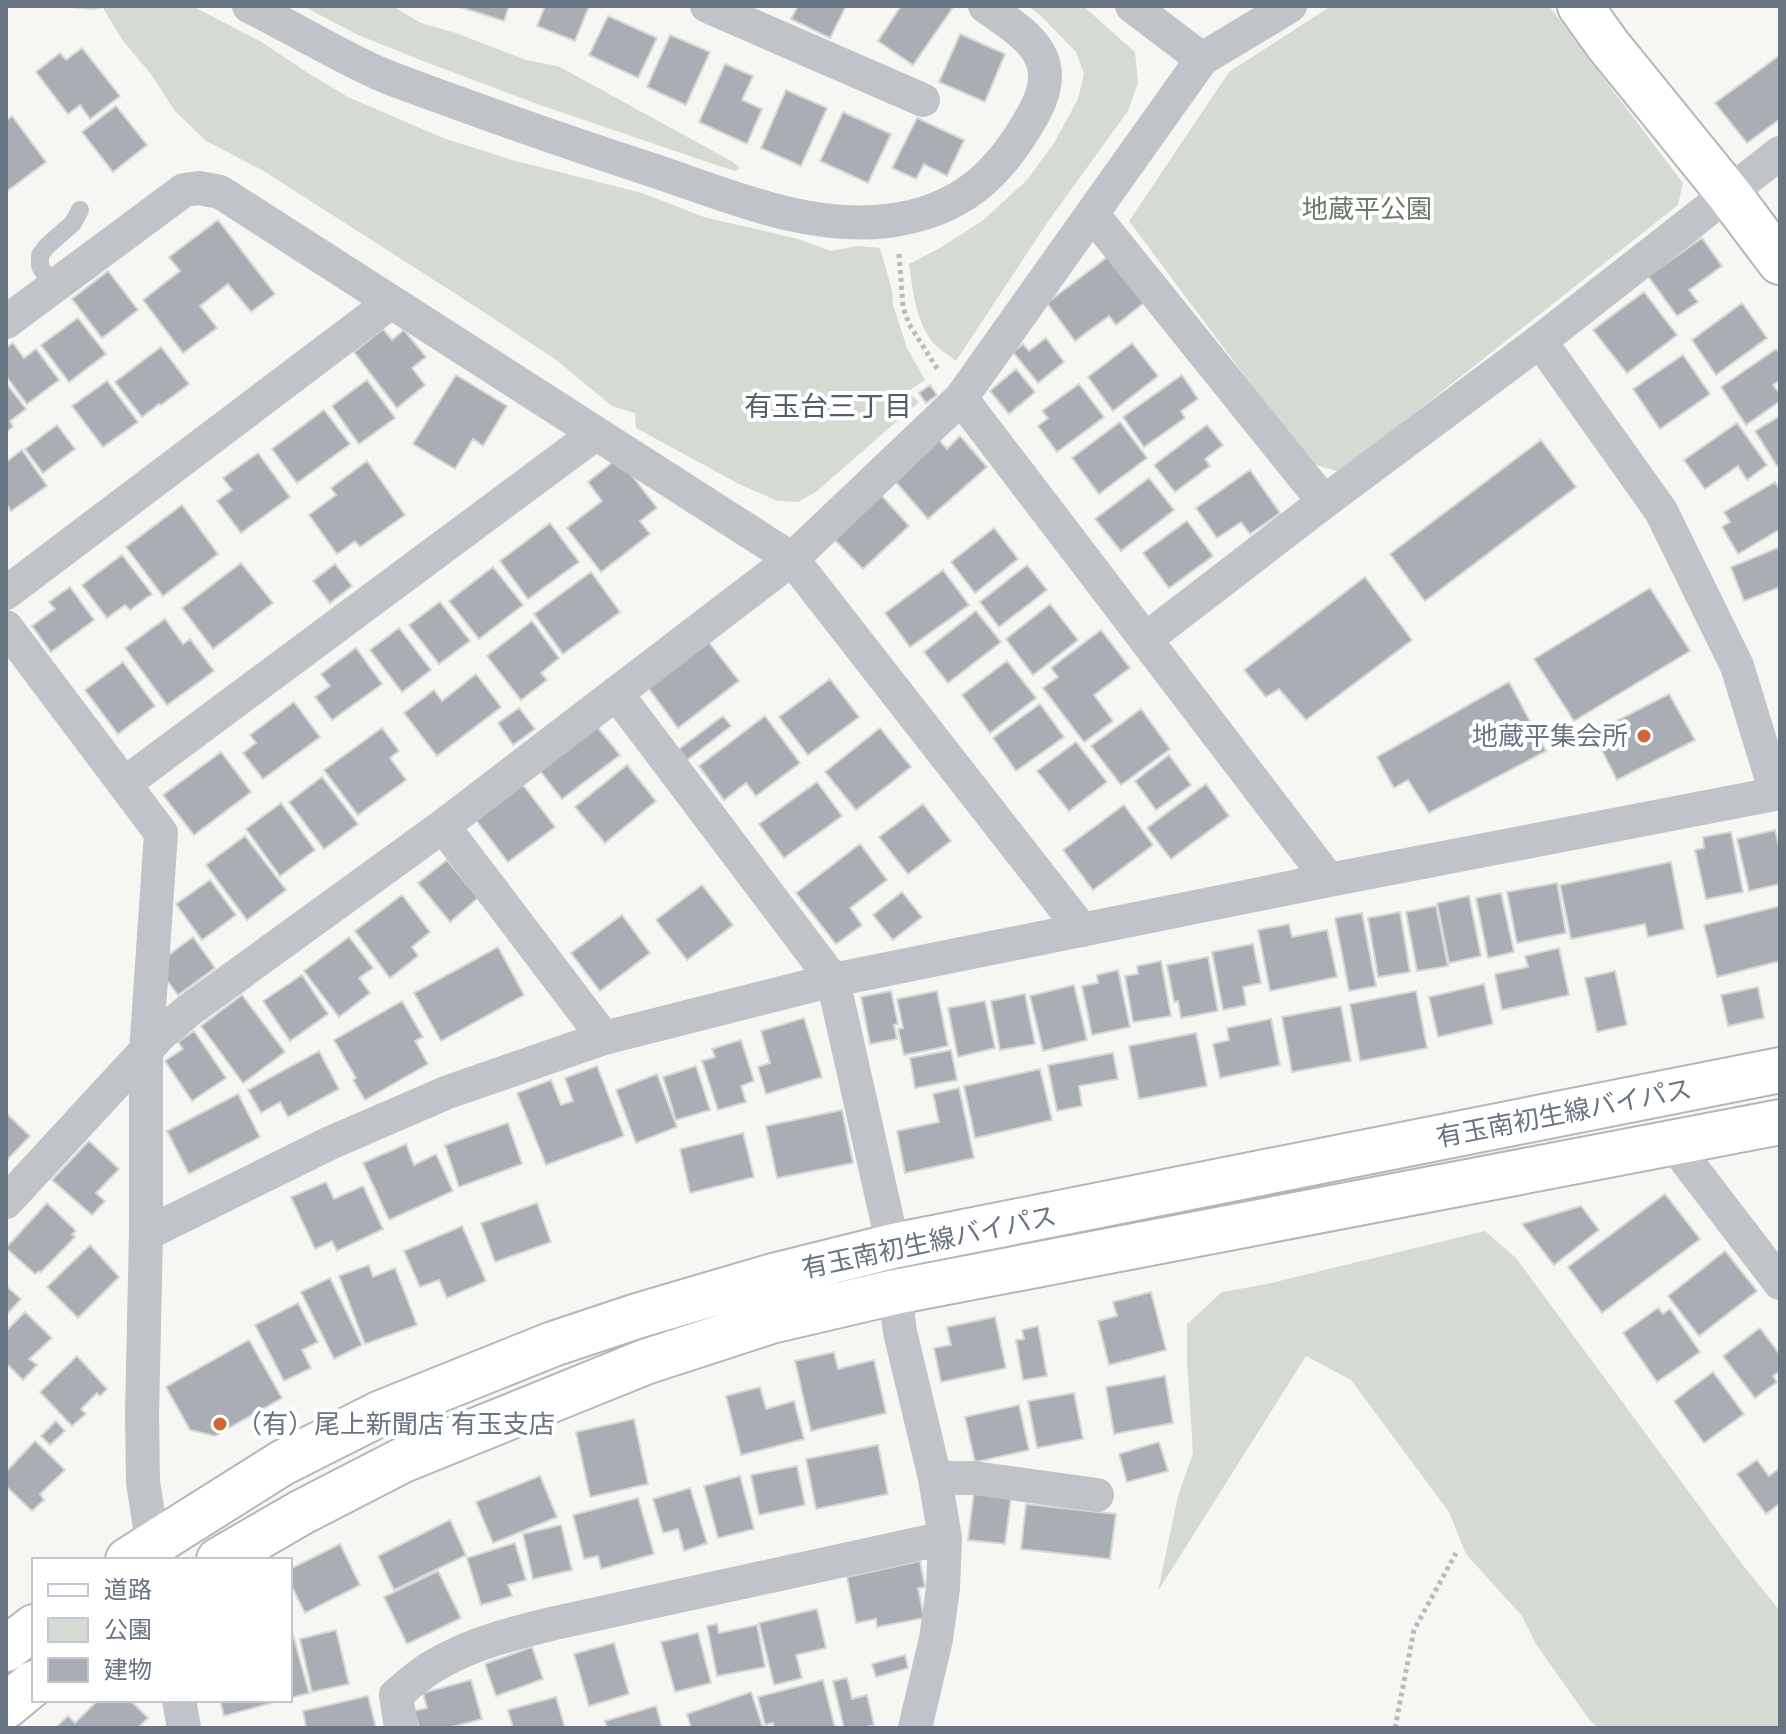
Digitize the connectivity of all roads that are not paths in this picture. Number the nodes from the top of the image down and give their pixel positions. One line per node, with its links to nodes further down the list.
1 (249, 6): 3 (street)
2 (707, 6): 8 (street)
3 (985, 6)
4 (1132, 6): 7 (street)
5 (1290, 6): 7 (street)
6 (1580, 6): 10 (street)
7 (1202, 59): 12 (street)
8 (923, 100)
9 (1780, 153): 10 (street)
10 (1728, 193): 13 (street); 17 (street)
11 (80, 210): 14 (lane)
12 (1093, 215): 18 (street); 20 (street)
13 (1780, 262)
14 (53, 288): 15 (street); 16 (street)
15 (391, 302): 19 (street); 22 (street)
16 (6, 322)
17 (1540, 341): 20 (street); 27 (street)
18 (951, 386): 21 (street); 24 (street)
19 (595, 434): 21 (street); 26 (street)
20 (1324, 502): 24 (street)
21 (792, 559): 25 (street); 30 (street)
22 (6, 593)
23 (6, 627): 26 (street)
24 (1146, 639): 29 (street)
25 (616, 693): 28 (street); 31 (street)
26 (124, 784): 33 (street)
27 (1778, 793): 29 (street)
28 (443, 826): 32 (street); 33 (street)
29 (1329, 880): 30 (street)
30 (1082, 930): 31 (street)
31 (833, 980): 32 (street); 39 (street)
32 (604, 1038): 38 (street)
33 (146, 1053): 37 (street); 38 (street)
34 (1780, 1070): 39 (street, 有玉南初生線バイパス)
35 (1780, 1122): 36 (street, 有玉南初生線バイパス)
36 (1672, 1142): 40 (street); 41 (street, 有玉南初生線バイパス)
37 (6, 1202)
38 (146, 1234): 45 (street)
39 (893, 1246): 45 (street, 有玉南初生線バイパス)
40 (1780, 1283)
41 (895, 1292): 42 (street); 46 (street, 有玉南初生線バイパス)
42 (935, 1478): 43 (street); 44 (street)
43 (1097, 1495)
44 (945, 1538): 51 (street); 52 (street)
45 (145, 1555)
46 (222, 1558)
47 (32, 1629): 48 (street)
48 (6, 1649)
49 (32, 1685): 50 (street)
50 (6, 1706)
51 (401, 1728)
52 (915, 1728)

